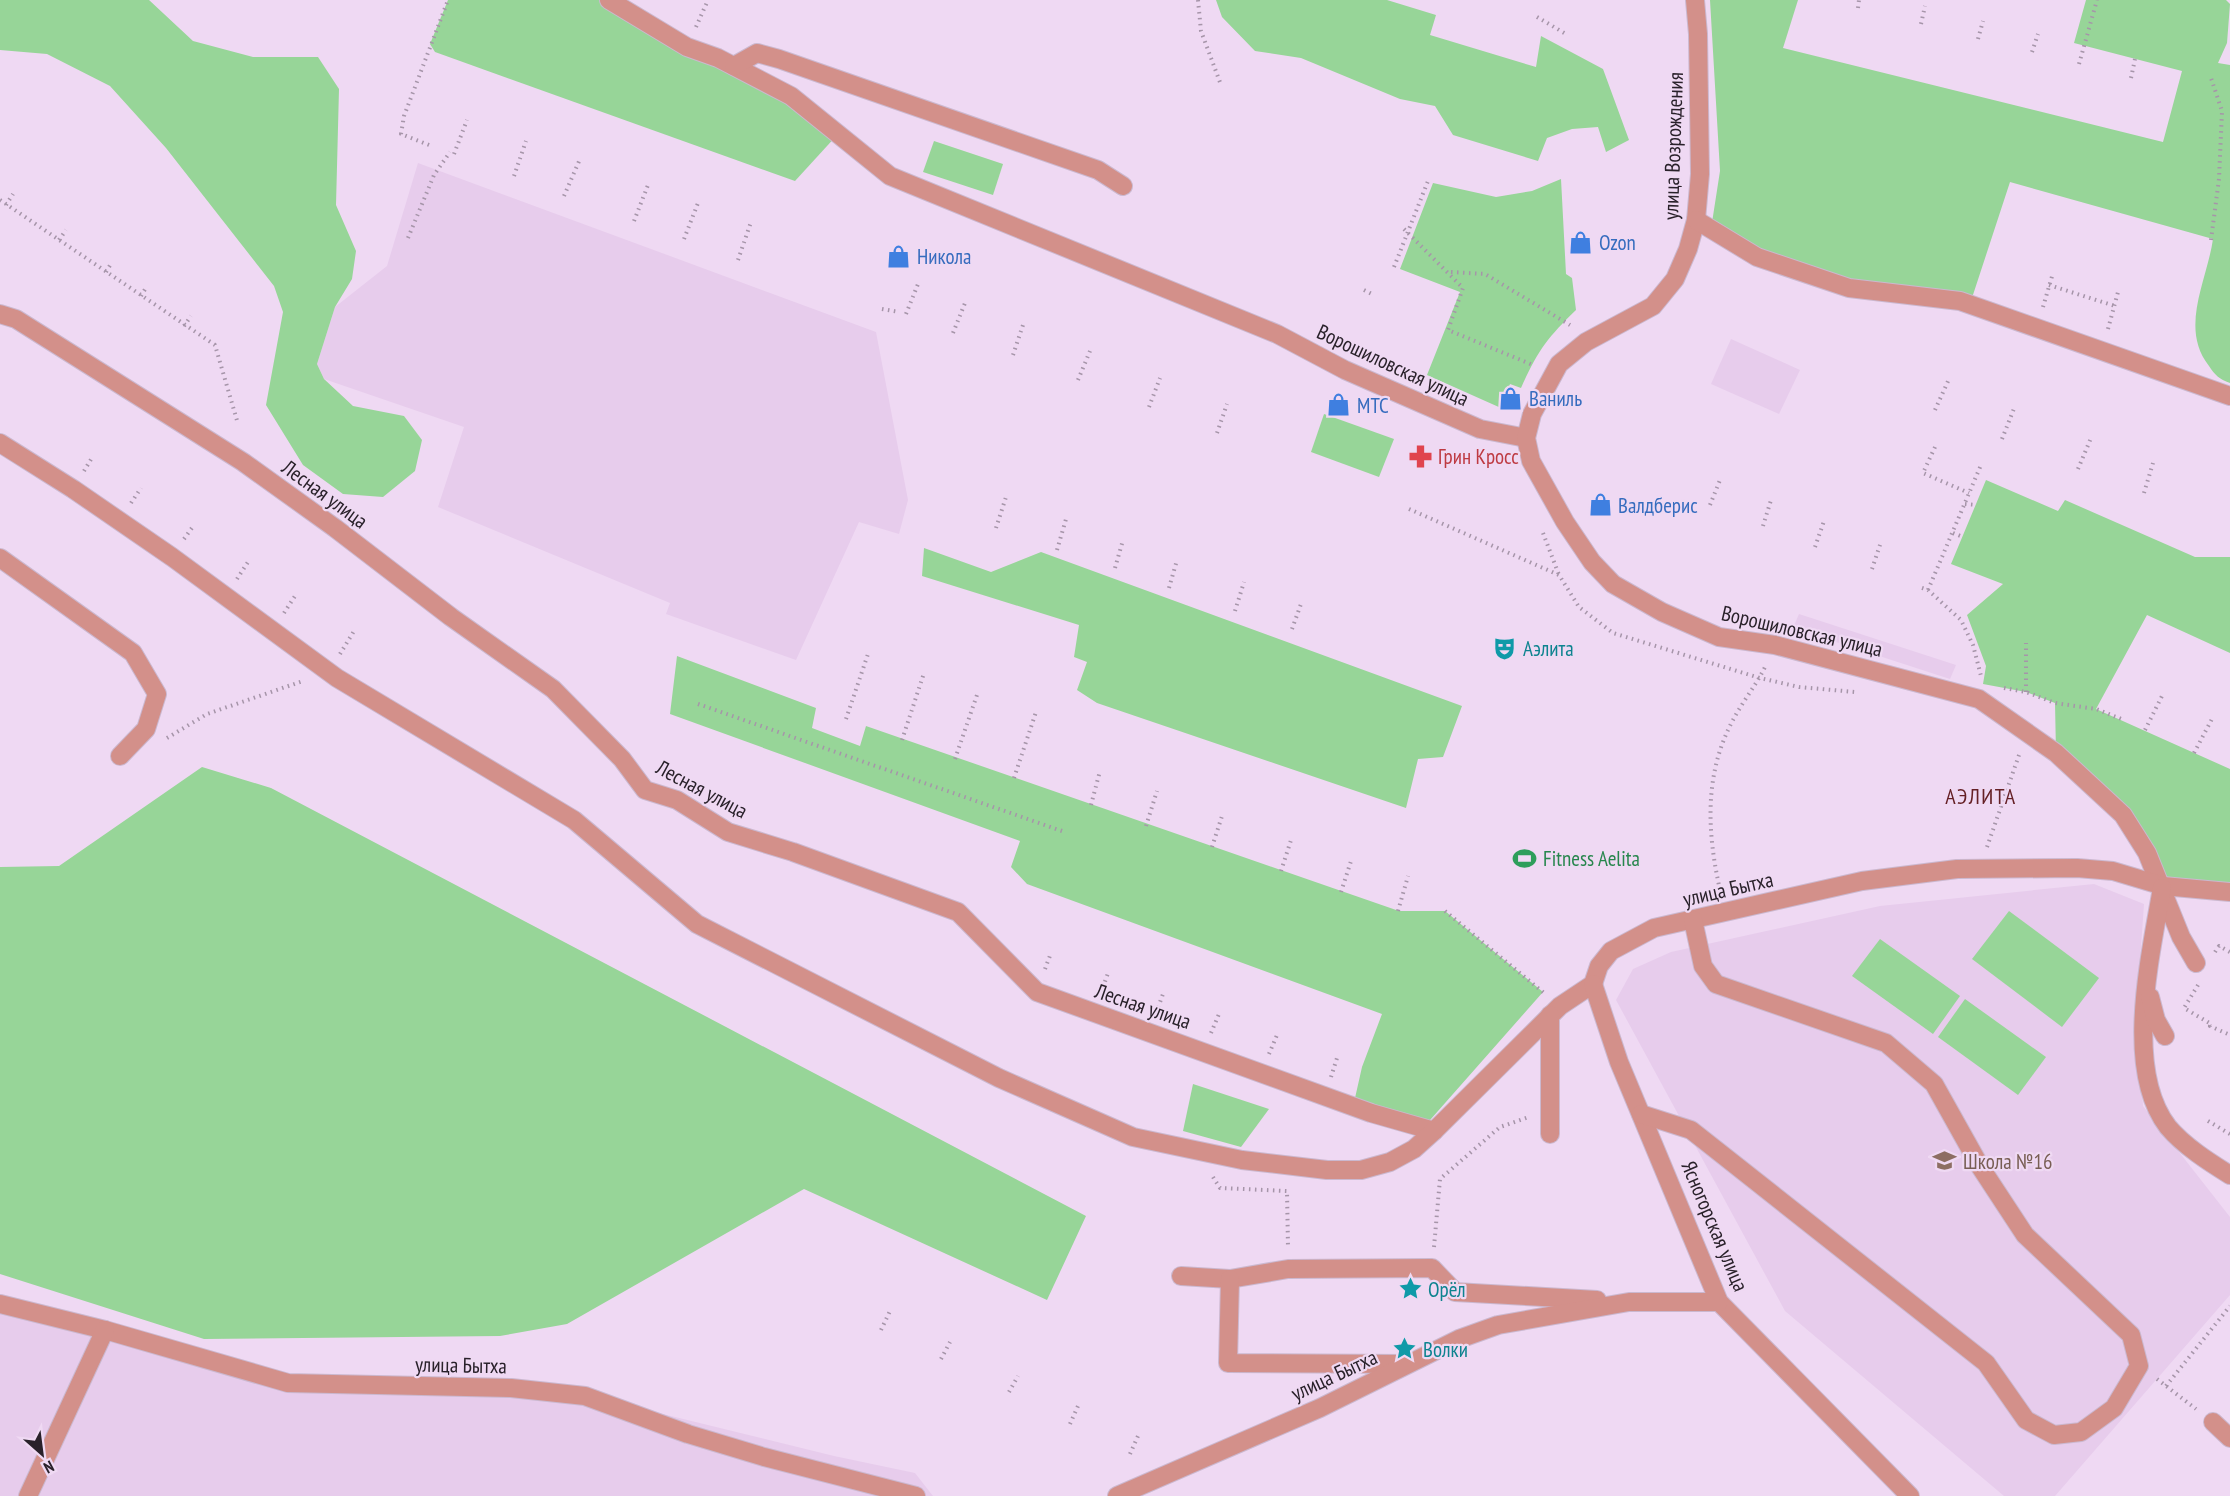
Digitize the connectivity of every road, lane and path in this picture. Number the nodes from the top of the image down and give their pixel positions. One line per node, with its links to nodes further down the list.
1 (447, 0): 26 (path)
2 (609, 0): 16 (street, Ворошиловская улица)
3 (708, 0): 16 (path)
4 (1198, 0): 23 (path)
5 (1695, 0): 37 (street, улица Возрождения)
6 (1859, 0): 9 (path)
7 (2097, 0): 19 (path)
8 (1925, 6): 12 (path)
9 (1858, 8)
10 (1537, 17): 13 (path)
11 (1983, 21): 15 (path)
12 (1921, 24)
13 (1566, 34)
14 (2038, 34): 17 (path)
15 (1978, 39)
16 (687, 47): 20 (street, Ворошиловская улица)
17 (2032, 52)
18 (2135, 59): 21 (path)
19 (2079, 64)
20 (734, 66): 31 (street); 87 (street, Ворошиловская улица)
21 (2131, 78)
22 (2211, 78): 45 (path)
23 (1221, 85)
24 (467, 120): 42 (path)
25 (526, 141): 28 (path)
26 (429, 145)
27 (580, 159): 33 (path)
28 (514, 176)
29 (1428, 181): 41 (path)
30 (648, 185): 38 (path)
31 (1123, 186)
32 (13, 195): 36 (path)
33 (564, 196)
34 (0, 200): 36 (path)
35 (698, 203): 43 (path)
36 (6, 205): 44 (path)
37 (1696, 220): 70 (street); 87 (street, улица Возрождения)
38 (634, 221)
39 (751, 222): 46 (path)
40 (66, 230): 44 (path)
41 (1407, 230): 48 (path); 50 (path)
42 (408, 238)
43 (684, 239)
44 (59, 240): 49 (path)
45 (2211, 240)
46 (738, 260)
47 (112, 262): 49 (path)
48 (1394, 267)
49 (106, 272): 58 (path)
50 (1450, 272): 69 (path); 76 (path)
51 (2053, 273): 53 (path)
52 (918, 284): 64 (path)
53 (2049, 285): 60 (path); 70 (path)
54 (147, 286): 58 (path)
55 (1364, 290): 57 (path)
56 (2118, 292): 60 (path)
57 (1374, 294)
58 (141, 296): 68 (path)
59 (965, 303): 71 (path)
60 (2115, 306): 73 (path)
61 (882, 309): 62 (path)
62 (899, 312)
63 (0, 314): 177 (street, Лесная улица)
64 (906, 314)
65 (191, 316): 68 (path)
66 (1581, 321): 69 (path)
67 (1023, 325): 75 (path)
68 (184, 326): 85 (path)
69 (1571, 326): 72 (path)
70 (2037, 328): 73 (street)
71 (953, 333)
72 (1564, 333)
73 (2102, 350): 80 (street)
74 (1090, 351): 79 (path)
75 (1012, 355)
76 (1539, 367)
77 (1160, 378): 83 (path)
78 (1949, 379): 84 (path)
79 (1078, 380)
80 (2230, 396)
81 (1227, 404): 86 (path)
82 (2014, 406): 89 (path)
83 (1149, 407)
84 (1935, 410)
85 (238, 424)
86 (1217, 433)
87 (1526, 438): 127 (street, Ворошиловская улица)
88 (2091, 438): 94 (path)
89 (2002, 439)
90 (0, 443): 177 (street)
91 (1935, 447): 96 (path)
92 (2153, 463): 97 (path)
93 (1981, 465): 96 (path)
94 (2078, 469)
95 (1720, 480): 101 (path)
96 (1969, 493): 100 (path)
97 (2144, 493)
98 (1006, 497): 107 (path)
99 (1771, 500): 106 (path)
100 (1965, 504): 102 (path); 108 (path)
101 (1710, 505)
102 (1977, 506)
103 (1066, 519): 113 (path)
104 (1824, 521): 112 (path)
105 (1539, 522): 118 (path)
106 (1763, 526)
107 (996, 528)
108 (1953, 532): 109 (path); 122 (path)
109 (1963, 537)
110 (1124, 540): 116 (path)
111 (1881, 542): 117 (path)
112 (1815, 547)
113 (1057, 549)
114 (0, 558): 143 (street)
115 (1177, 560): 120 (path)
116 (1115, 568)
117 (1872, 569)
118 (1559, 575)
119 (1244, 582): 124 (path)
120 (1169, 588)
121 (1922, 588): 122 (path)
122 (1928, 590): 131 (path)
123 (1301, 604): 125 (path)
124 (1235, 610)
125 (1292, 629)
126 (2026, 643): 134 (path)
127 (1775, 645): 159 (street, Ворошиловская улица); 164 (path)
128 (868, 654): 139 (path)
129 (924, 674): 142 (path)
130 (307, 680): 143 (path)
131 (1983, 684)
132 (1994, 686): 134 (path)
133 (978, 692): 146 (path)
134 (2026, 692): 140 (path)
135 (2163, 694): 141 (path)
136 (698, 704): 153 (path)
137 (1036, 712): 148 (path)
138 (2213, 717): 144 (path)
139 (846, 719)
140 (2124, 720)
141 (2145, 730)
142 (902, 740)
143 (134, 742): 145 (street)
144 (2194, 753)
145 (120, 756)
146 (955, 759)
147 (1100, 771): 150 (path)
148 (1014, 778)
149 (1157, 791): 152 (path)
150 (1091, 805)
151 (1223, 813): 155 (path)
152 (1146, 826)
153 (1062, 831)
154 (1292, 837): 157 (path)
155 (1212, 847)
156 (1352, 858): 160 (path)
157 (1281, 871)
158 (1408, 876): 162 (path)
159 (2163, 886): 161 (street, улица Бытха); 164 (street, улица Бытха); 168 (street, Ворошиловская улица); 169 (street)
160 (1341, 892)
161 (2230, 892)
162 (1398, 911)
163 (1445, 911): 171 (path)
164 (1725, 913): 165 (street, улица Бытха)
165 (1693, 920): 170 (street, улица Бытха); 196 (street)
166 (2230, 952): 167 (path)
167 (2214, 955)
168 (2199, 970): 172 (path)
169 (2146, 981): 173 (street); 180 (street)
170 (1593, 984): 171 (street); 175 (street, Ясногорская улица)
171 (1555, 1011): 174 (street); 177 (street)
172 (2230, 1035)
173 (2164, 1036)
174 (1551, 1110): 178 (street); 182 (path)
175 (1641, 1114): 187 (street, Ясногорская улица); 196 (street)
176 (2208, 1121): 179 (path)
177 (1434, 1131)
178 (1550, 1134)
179 (2230, 1134)
180 (2230, 1175)
181 (1220, 1188): 183 (path)
182 (1432, 1268): 183 (street); 186 (street)
183 (1288, 1269): 185 (street)
184 (1181, 1276): 185 (street)
185 (1230, 1279): 195 (street)
186 (1629, 1302): 187 (street, улица Бытха); 195 (street, улица Бытха)
187 (1719, 1302): 209 (street, Ясногорская улица)
188 (0, 1304): 191 (street, улица Бытха)
189 (2230, 1306): 198 (path)
190 (890, 1311): 192 (path)
191 (105, 1330): 207 (street); 208 (street, улица Бытха)
192 (881, 1330)
193 (950, 1342): 194 (path)
194 (941, 1359)
195 (1410, 1364): 206 (street, улица Бытха)
196 (2139, 1366): 198 (path)
197 (1018, 1376): 199 (path)
198 (2166, 1386): 201 (path)
199 (1009, 1392)
200 (1078, 1406): 202 (path)
201 (2213, 1422): 204 (street)
202 (1070, 1424)
203 (1138, 1436): 205 (path)
204 (2230, 1438)
205 (1130, 1454)
206 (1125, 1495)
207 (28, 1496)
208 (916, 1496)
209 (1910, 1496)

